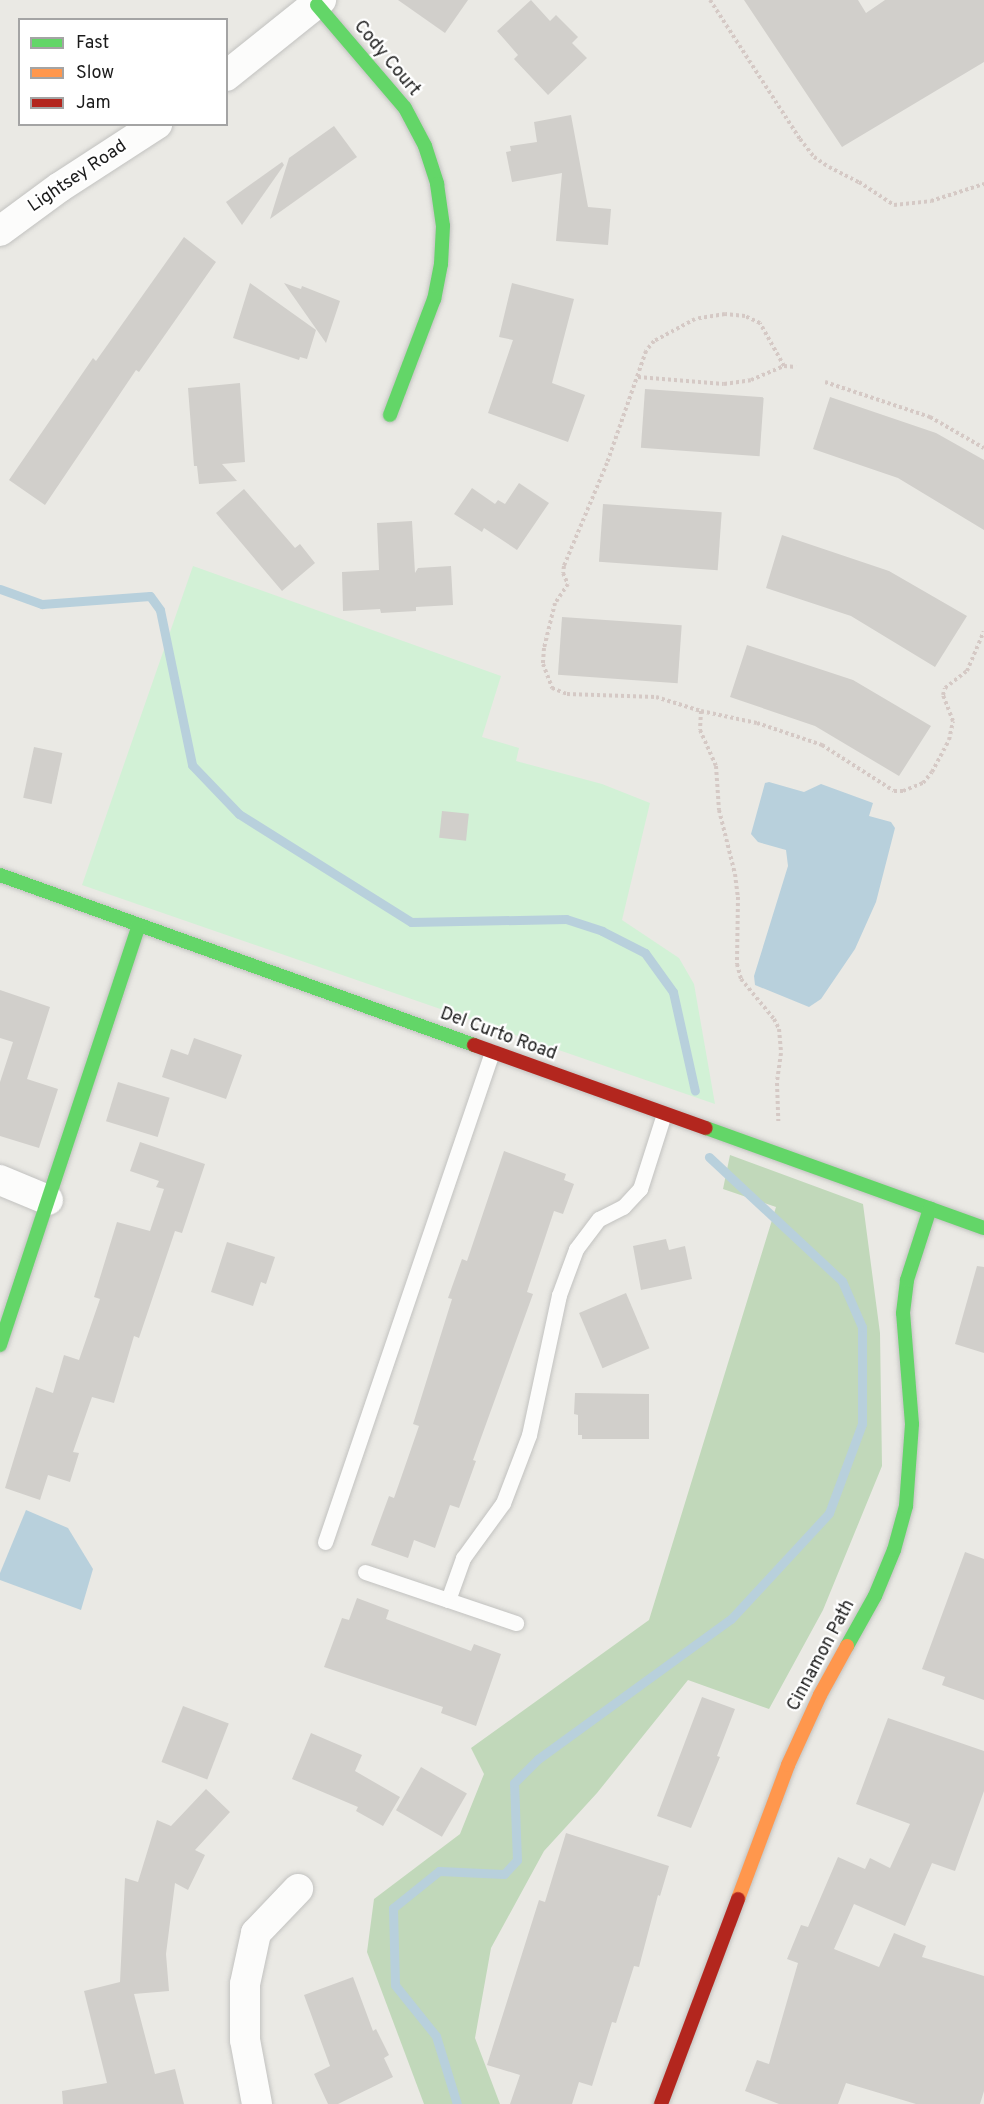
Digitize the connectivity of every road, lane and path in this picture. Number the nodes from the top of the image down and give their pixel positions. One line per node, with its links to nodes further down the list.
1 (710, 0): 5 (path)
2 (319, 3): 3 (street); 11 (street, Cody Court)
3 (228, 74)
4 (154, 126): 6 (street, Lightsey Road)
5 (984, 184)
6 (0, 231)
7 (784, 366): 8 (path); 9 (path); 9 (path)
8 (796, 367)
9 (638, 377): 14 (path)
10 (825, 382): 12 (path)
11 (390, 415)
12 (984, 447)
13 (984, 631): 14 (path)
14 (701, 711): 19 (path)
15 (0, 875): 16 (street, Del Curto Road)
16 (139, 925): 17 (street, Del Curto Road); 21 (street)
17 (492, 1052): 18 (street, Del Curto Road); 25 (lane)
18 (664, 1114): 22 (street, Del Curto Road); 27 (lane)
19 (777, 1125)
20 (0, 1180): 21 (street)
21 (48, 1200): 24 (street)
22 (930, 1209): 23 (street, Del Curto Road); 31 (street, Cinnamon Path)
23 (984, 1228)
24 (0, 1345)
25 (325, 1542)
26 (365, 1572): 27 (lane)
27 (448, 1600): 28 (lane)
28 (516, 1623)
29 (298, 1889): 30 (street)
30 (257, 2104)
31 (661, 2104)

